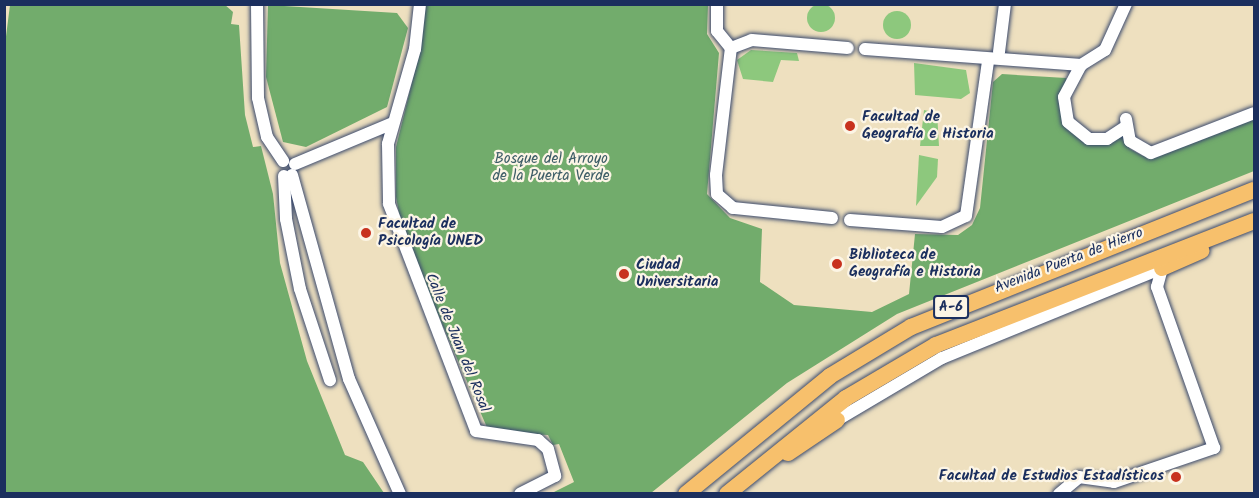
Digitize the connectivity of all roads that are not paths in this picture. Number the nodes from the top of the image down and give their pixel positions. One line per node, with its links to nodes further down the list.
1 (257, 4): 16 (street)
2 (420, 4): 15 (street)
3 (717, 4): 7 (street)
4 (1005, 4): 11 (street)
5 (1117, 4): 10 (street)
6 (1126, 4): 10 (street)
7 (731, 48): 8 (street); 18 (street)
8 (848, 48)
9 (865, 49): 12 (street)
10 (1105, 50): 13 (street)
11 (999, 52)
12 (988, 61): 13 (street); 19 (street)
13 (1081, 65): 14 (street)
14 (1254, 113)
15 (393, 123): 16 (street); 29 (street, Calle de Juan del Rosal)
16 (289, 169): 25 (street); 28 (street)
17 (1254, 190): 30 (highway, Avenida Puerta de Hierro / A-6)
18 (832, 218)
19 (850, 219)
20 (1254, 221): 21 (highway, Avenida Puerta de Hierro / A-6)
21 (1220, 234): 22 (highway); 27 (highway, Avenida Puerta de Hierro / A-6)
22 (1162, 268): 23 (street); 24 (street)
23 (1137, 278): 24 (street); 26 (street)
24 (1157, 286): 32 (street)
25 (330, 380)
26 (837, 420): 27 (highway)
27 (770, 458): 31 (highway, Avenida Puerta de Hierro / A-6)
28 (400, 494)
29 (520, 494)
30 (686, 494)
31 (727, 494)
32 (1059, 494)

